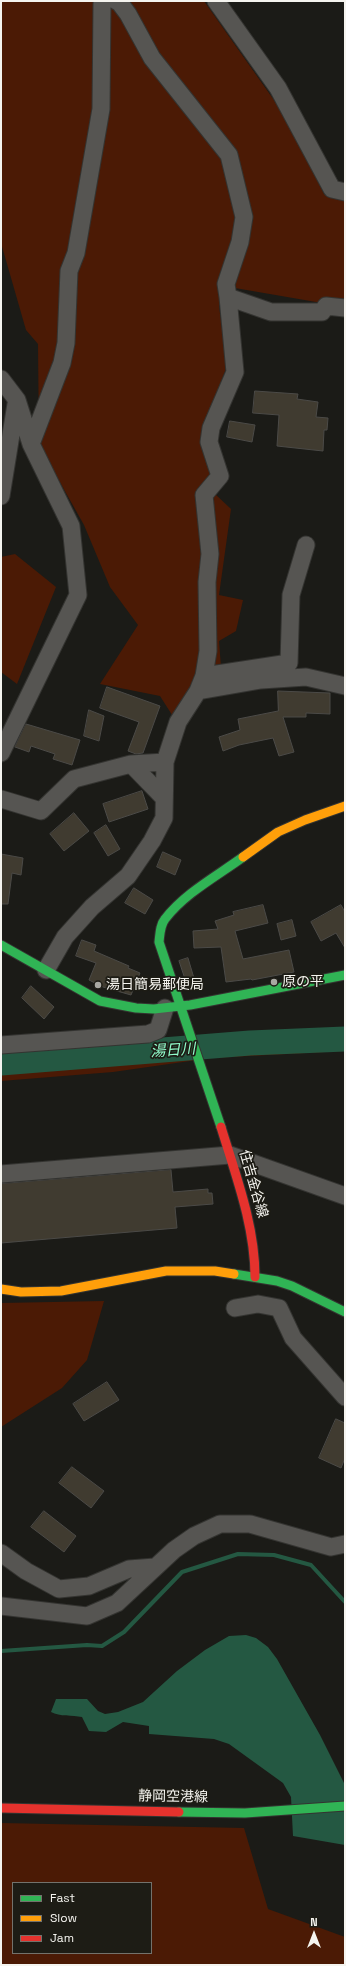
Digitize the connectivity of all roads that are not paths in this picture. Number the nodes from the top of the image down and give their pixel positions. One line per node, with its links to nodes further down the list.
1 (105, 1): 9 (street)
2 (116, 1): 5 (street)
3 (216, 1): 4 (street)
4 (345, 192)
5 (228, 296): 6 (street); 12 (street)
6 (345, 308)
7 (1, 379): 8 (street)
8 (17, 400): 9 (street); 10 (street)
9 (31, 444): 14 (street)
10 (1, 496)
11 (306, 545): 12 (street)
12 (201, 684): 13 (street); 15 (street)
13 (345, 686)
14 (1, 753)
15 (165, 762): 16 (street); 18 (street)
16 (131, 764): 17 (street); 18 (street)
17 (1, 798)
18 (164, 798): 21 (street)
19 (345, 806): 23 (main road, 住吉金谷線)
20 (1, 945): 21 (main road)
21 (46, 970): 23 (main road)
22 (345, 975): 23 (main road)
23 (173, 1008): 24 (street); 25 (main road, 住吉金谷線)
24 (1, 1045)
25 (230, 1155): 26 (street); 27 (street); 28 (main road, 住吉金谷線)
26 (1, 1174)
27 (345, 1196)
28 (255, 1277): 29 (main road); 31 (main road)
29 (1, 1290)
30 (235, 1308): 32 (street)
31 (345, 1312)
32 (345, 1397)
33 (345, 1544): 35 (street)
34 (1, 1553): 35 (street)
35 (155, 1567): 36 (street)
36 (1, 1606)
37 (345, 1806): 38 (main road, 静岡空港線)
38 (1, 1808)

